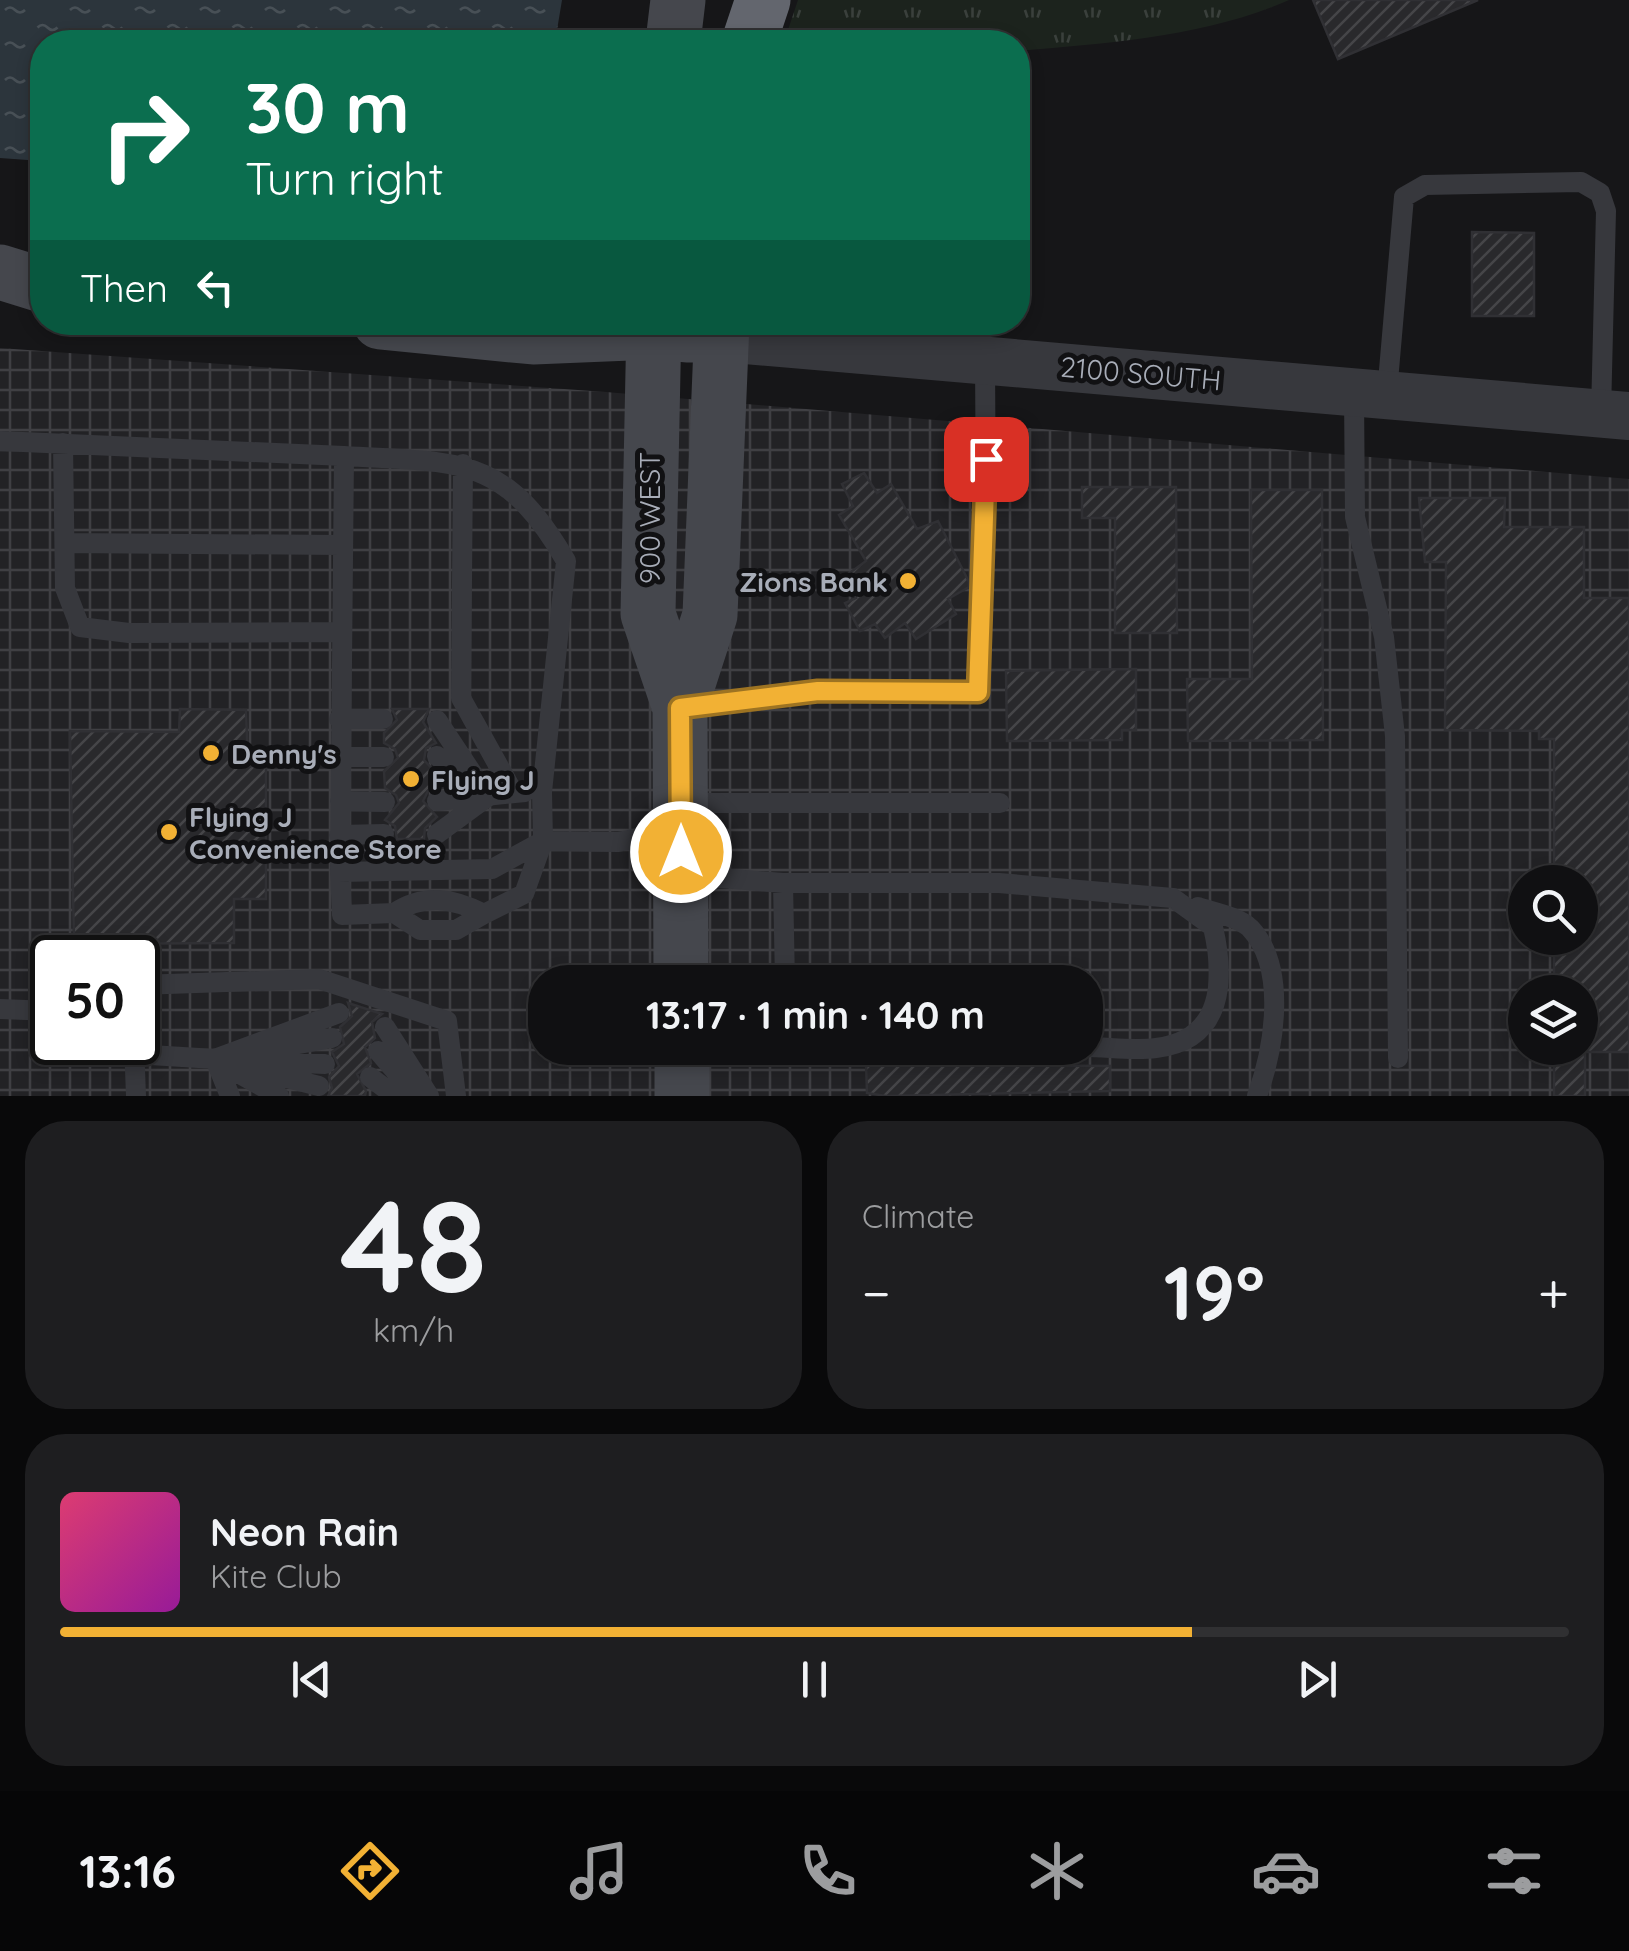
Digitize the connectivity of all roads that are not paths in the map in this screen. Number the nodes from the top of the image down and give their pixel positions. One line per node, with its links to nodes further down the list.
1 (678, 0): 4 (main road)
2 (750, 0): 5 (main road)
3 (764, 0): 6 (highway)
4 (674, 30)
5 (747, 30)
6 (751, 30)
7 (30, 248): 8 (main road)
8 (0, 257)
9 (0, 272): 10 (main road)
10 (30, 281)
11 (513, 335): 12 (main road, 2100 SOUTH)
12 (554, 335)
13 (647, 335): 26 (main road, 900 WEST)
14 (722, 335): 26 (main road, 900 WEST)
15 (767, 335): 16 (street, 2100 SOUTH)
16 (985, 359): 17 (street, 2100 SOUTH); 26 (lane)
17 (1370, 392): 18 (street, 2100 SOUTH); 18 (lane); 61 (lane)
18 (1615, 414)
19 (0, 441): 20 (lane)
20 (62, 443): 21 (lane); 23 (lane)
21 (344, 456): 22 (lane); 24 (lane)
22 (463, 464): 33 (lane); 34 (lane)
23 (65, 543): 24 (lane); 25 (lane)
24 (342, 545): 25 (lane)
25 (339, 632): 27 (lane)
26 (680, 708): 43 (main road, 900 WEST)
27 (339, 719): 28 (lane); 30 (lane)
28 (383, 719)
29 (437, 720): 35 (lane)
30 (339, 756): 32 (lane); 36 (lane)
31 (437, 756): 35 (lane)
32 (384, 757)
33 (512, 792): 34 (lane); 35 (lane)
34 (542, 792): 44 (lane)
35 (488, 797): 37 (lane); 41 (lane)
36 (340, 800): 38 (lane); 42 (lane)
37 (437, 801)
38 (385, 802)
39 (1000, 803): 43 (lane)
40 (384, 834): 42 (lane)
41 (437, 834)
42 (339, 835): 45 (lane)
43 (681, 836): 44 (lane); 46 (lane); 50 (main road, 900 WEST)
44 (543, 841): 45 (lane); 49 (lane)
45 (340, 872): 48 (lane)
46 (783, 882): 47 (lane); 51 (lane)
47 (1173, 898): 58 (lane); 78 (lane)
48 (394, 912): 49 (lane); 49 (lane)
49 (484, 914)
50 (682, 965)
51 (785, 965)
52 (160, 984): 76 (lane)
53 (0, 1008): 54 (lane)
54 (30, 1010)
55 (339, 1013): 62 (lane)
56 (385, 1027): 75 (lane)
57 (332, 1038): 62 (lane)
58 (1103, 1047)
59 (378, 1051): 74 (lane)
60 (160, 1052): 62 (lane)
61 (1398, 1058)
62 (215, 1059): 63 (lane); 67 (lane); 69 (lane); 70 (lane); 71 (lane); 72 (lane)
63 (325, 1064)
64 (135, 1065): 68 (lane)
65 (682, 1065): 77 (main road)
66 (370, 1077): 73 (lane)
67 (318, 1086)
68 (136, 1096)
69 (230, 1096)
70 (238, 1096)
71 (251, 1096)
72 (279, 1096)
73 (395, 1096)
74 (417, 1096)
75 (429, 1096)
76 (456, 1096)
77 (682, 1096)
78 (1257, 1096)

